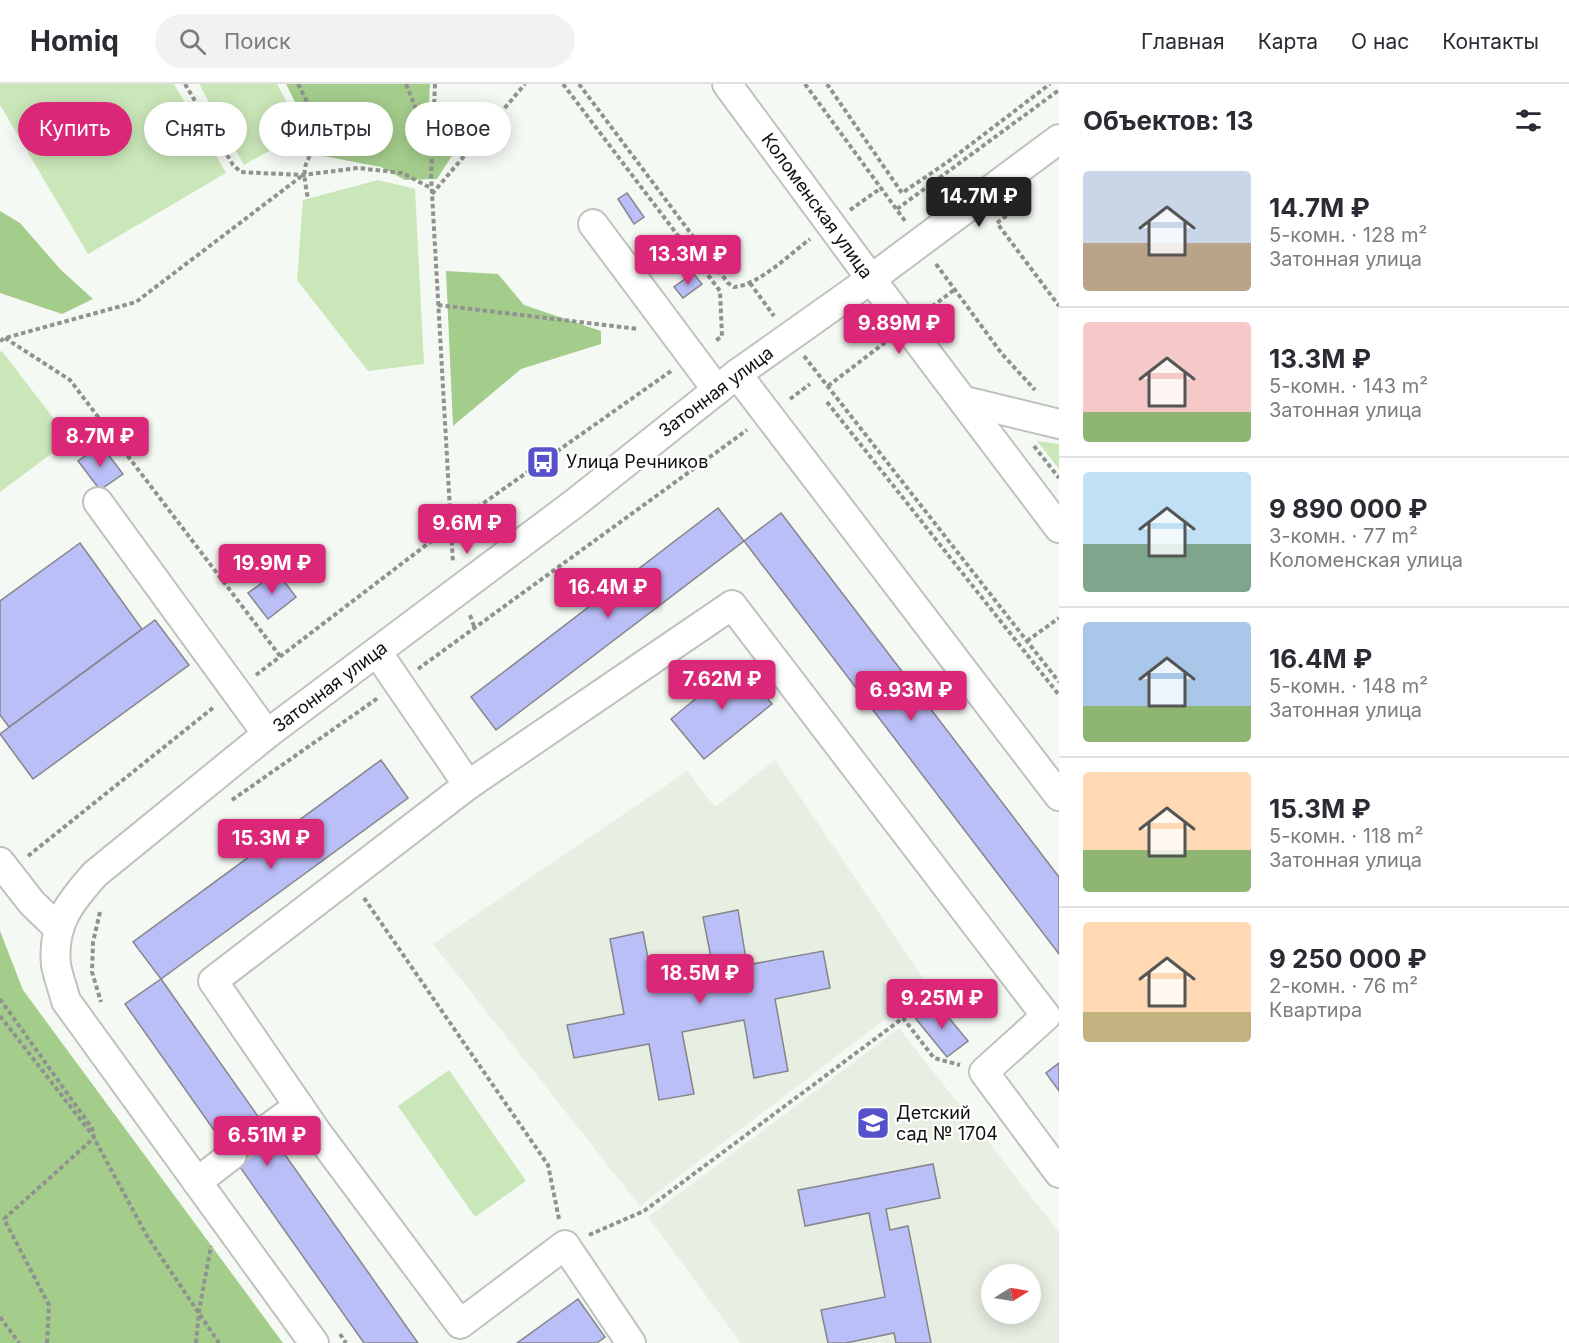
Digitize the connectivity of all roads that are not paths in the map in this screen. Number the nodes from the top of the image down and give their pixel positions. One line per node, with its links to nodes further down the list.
1 (727, 84): 4 (street, Коломенская улица)
2 (1059, 139): 4 (street, Затонная улица)
3 (593, 224): 5 (street)
4 (871, 279): 5 (street, Затонная улица); 6 (street, Коломенская улица)
5 (727, 382): 10 (street, Затонная улица); 13 (street)
6 (965, 401): 7 (street); 9 (street, Коломенская улица)
7 (1048, 421)
8 (98, 502): 11 (street)
9 (1059, 528)
10 (377, 652): 11 (street, Затонная улица); 12 (street)
11 (267, 734): 15 (street, Затонная улица)
12 (468, 785): 16 (street); 19 (street)
13 (1059, 796)
14 (4, 868): 15 (street)
15 (58, 928): 20 (street)
16 (299, 1106): 17 (street); 22 (street)
17 (267, 1129)
18 (232, 1155): 20 (street)
19 (1059, 1173)
20 (197, 1182): 21 (street)
21 (327, 1338)
22 (631, 1343)

